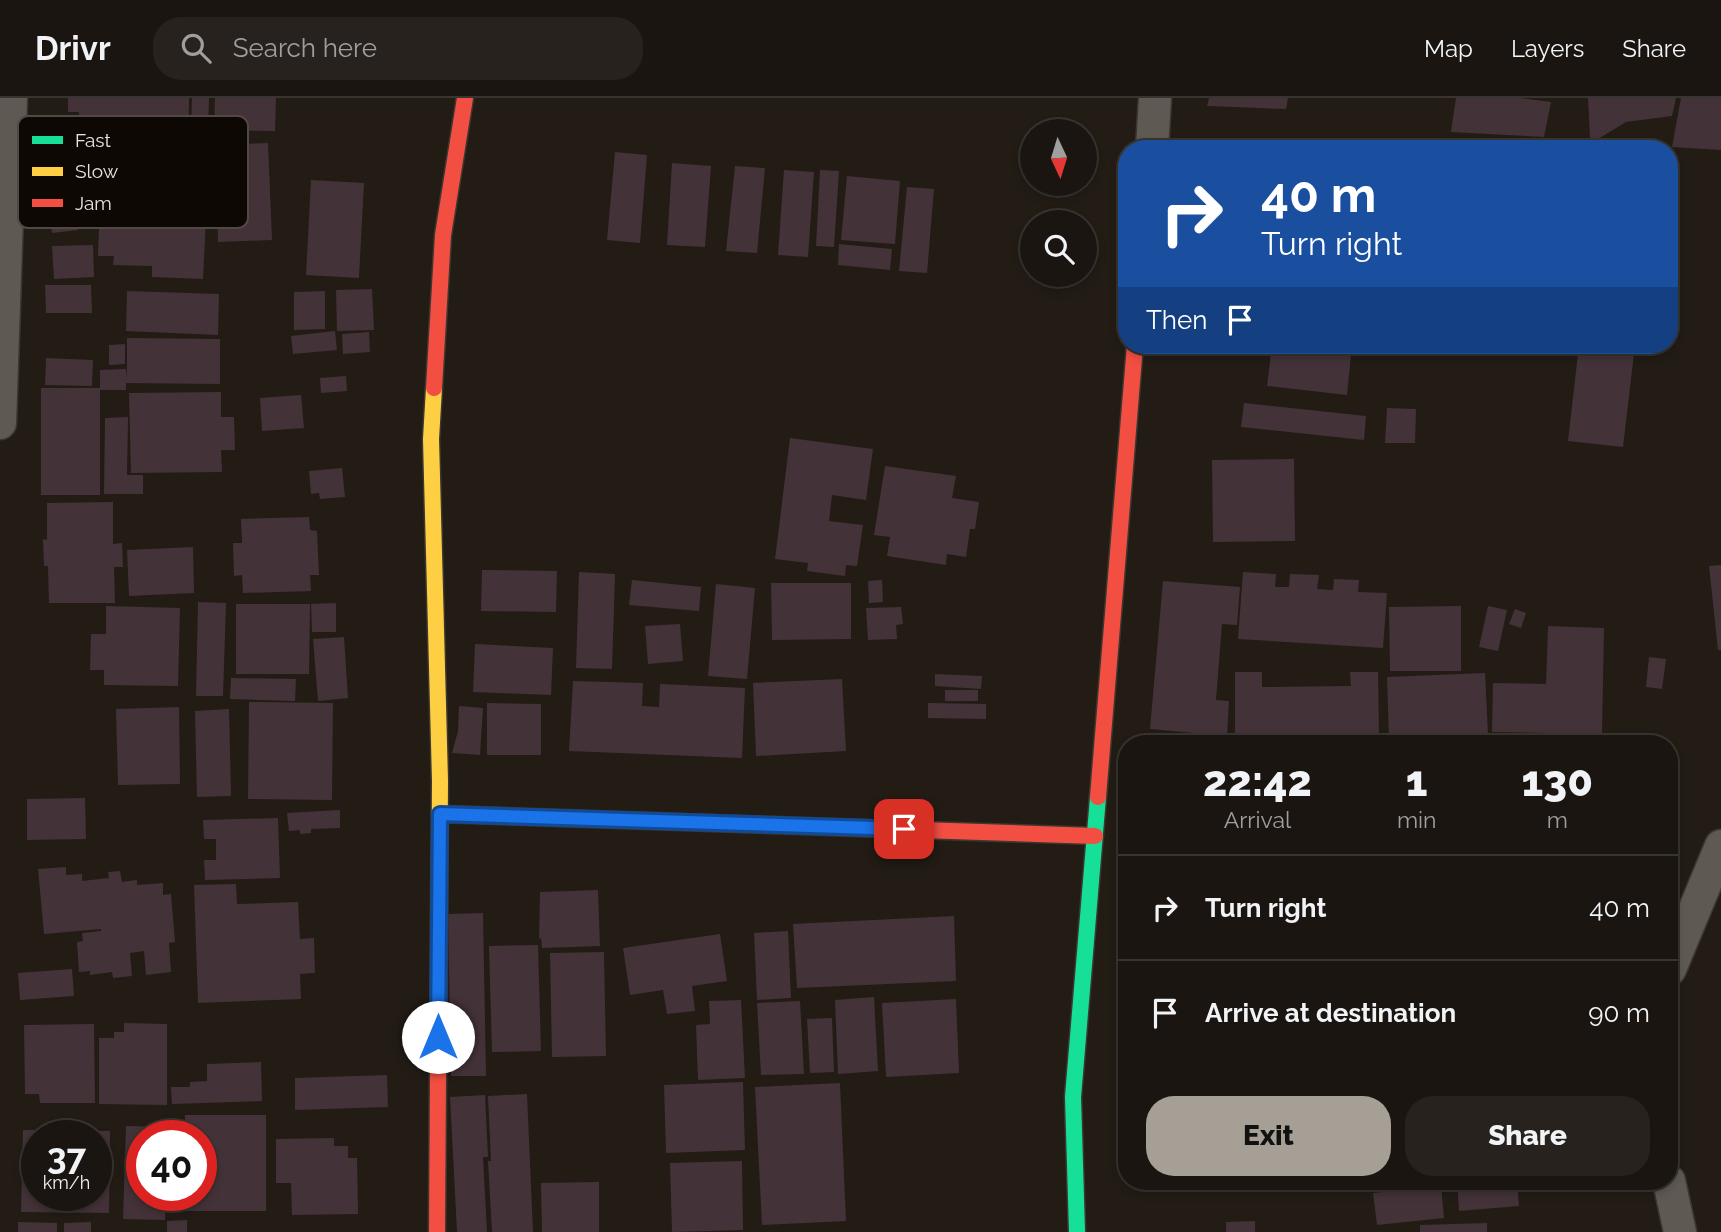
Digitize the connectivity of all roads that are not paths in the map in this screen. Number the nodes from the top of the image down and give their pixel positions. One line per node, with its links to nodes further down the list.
1 (11, 98): 6 (street)
2 (465, 98): 7 (street)
3 (1155, 98): 4 (street)
4 (1153, 140)
5 (1135, 354): 8 (street)
6 (0, 423)
7 (440, 814): 8 (street); 12 (street)
8 (1095, 836): 13 (street)
9 (1721, 846): 10 (street)
10 (1678, 950)
11 (1672, 1190): 14 (street)
12 (437, 1232)
13 (1077, 1232)
14 (1680, 1232)

